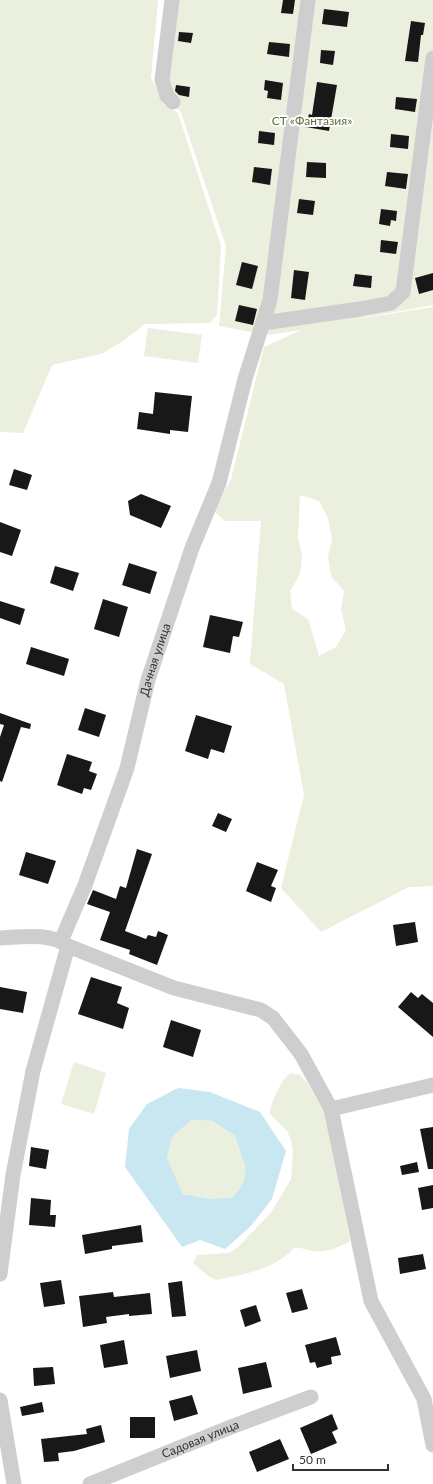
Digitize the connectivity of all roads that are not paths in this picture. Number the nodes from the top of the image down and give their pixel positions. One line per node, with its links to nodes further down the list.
1 (172, 0): 4 (street)
2 (308, 0): 5 (street, Дачная улица)
3 (433, 58): 5 (street)
4 (173, 102)
5 (262, 324): 7 (street, Дачная улица)
6 (0, 938): 7 (street)
7 (64, 943): 9 (street); 10 (street, Дачная улица)
8 (433, 1086): 9 (street)
9 (331, 1109): 13 (street)
10 (0, 1274)
11 (311, 1397): 15 (street, Садовая улица)
12 (0, 1400): 14 (street)
13 (433, 1445)
14 (14, 1484)
15 (90, 1484)

